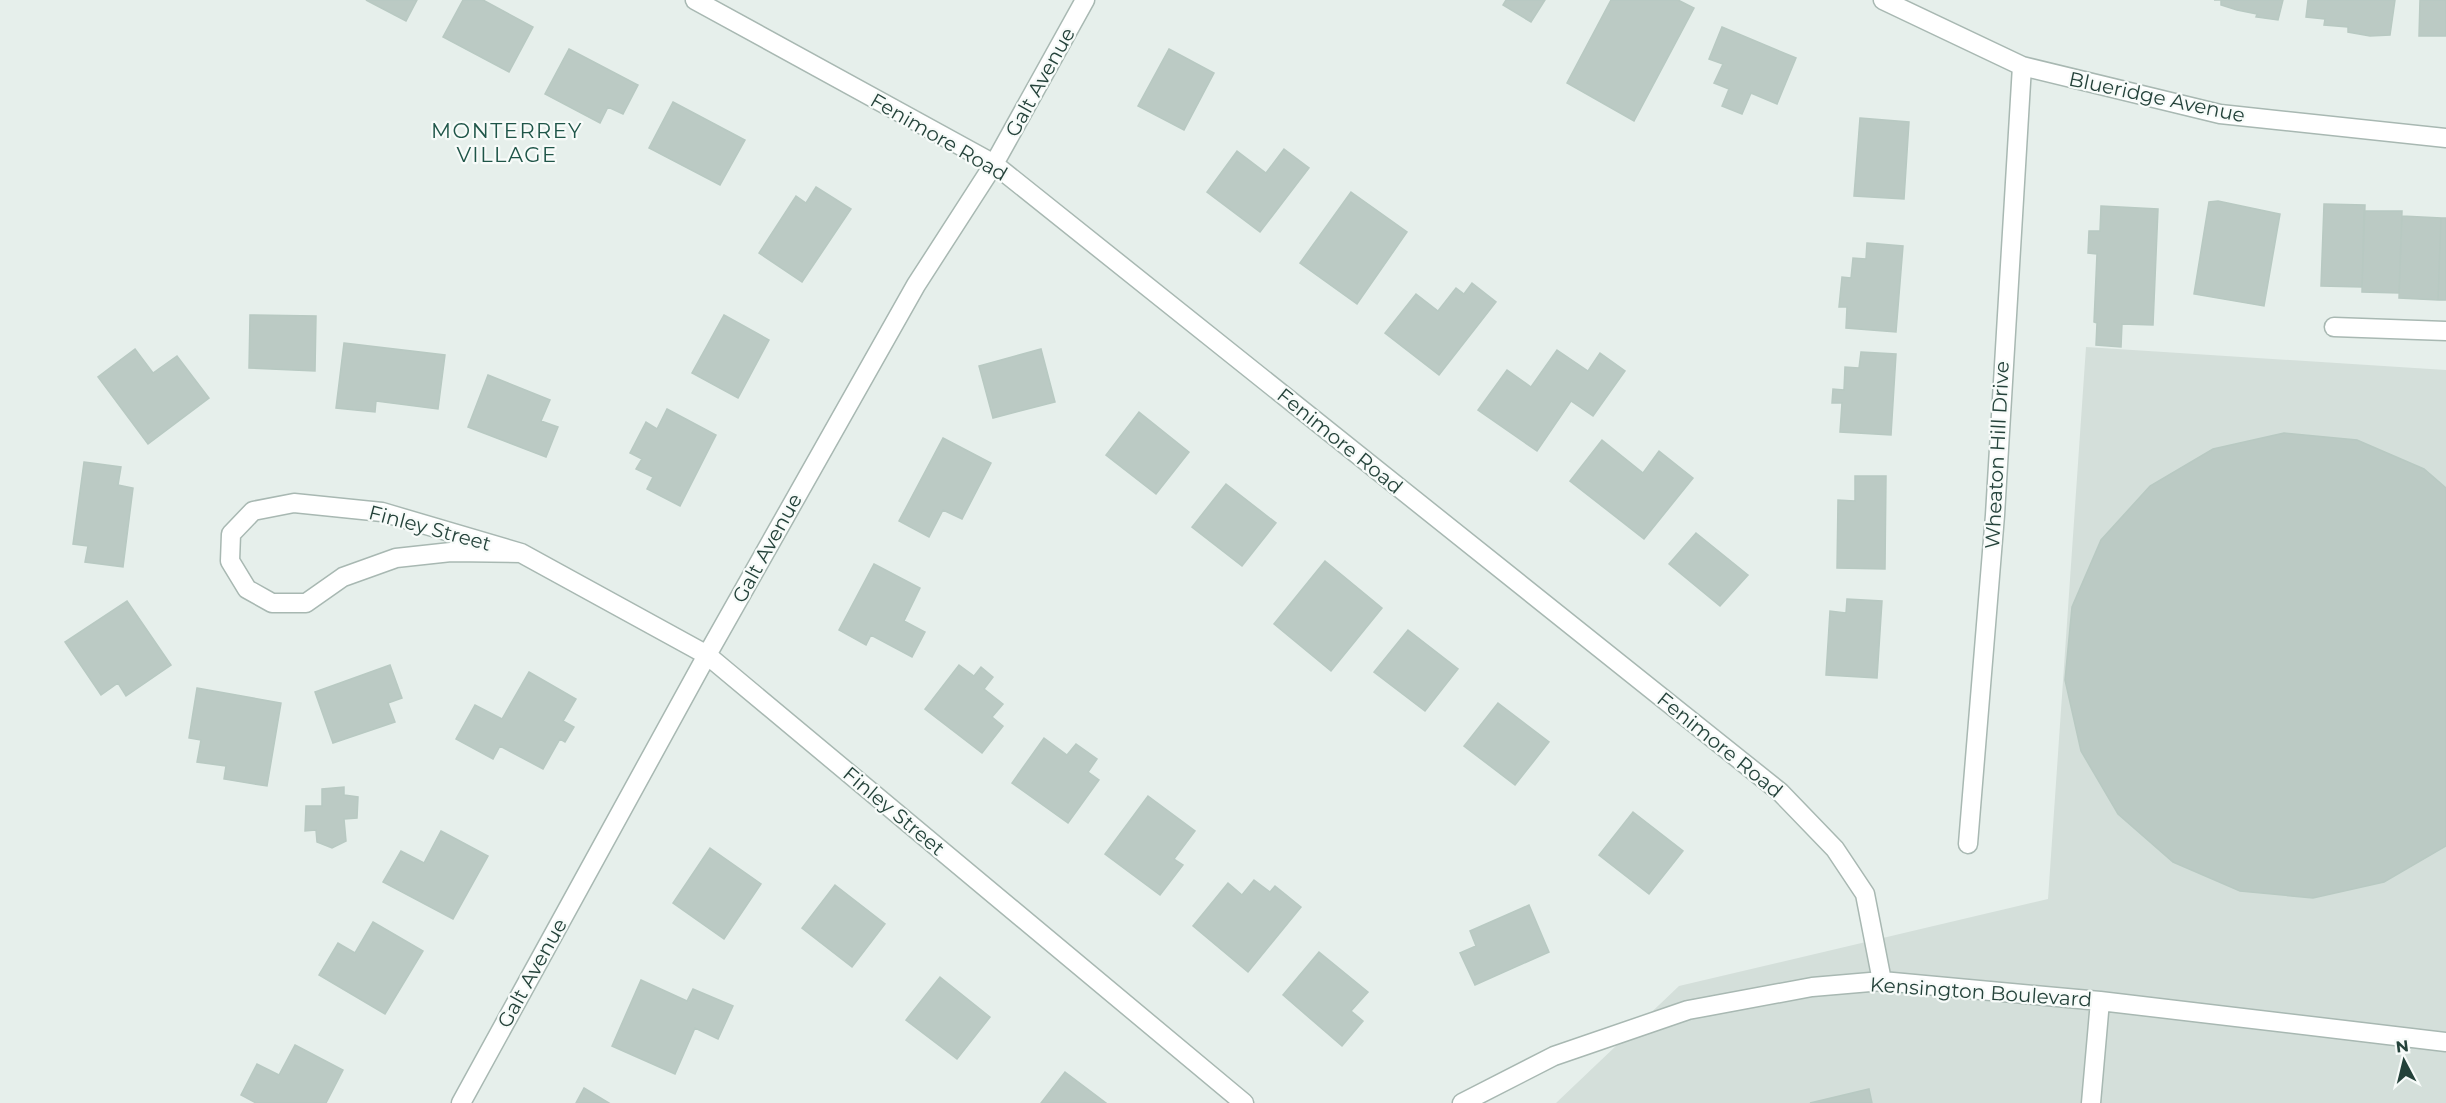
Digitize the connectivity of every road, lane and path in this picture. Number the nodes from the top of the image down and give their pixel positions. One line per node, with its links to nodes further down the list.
1 (695, 0): 6 (street, Fenimore Road)
2 (1085, 0): 6 (street, Galt Avenue)
3 (1883, 0): 4 (street, Blueridge Avenue)
4 (2022, 66): 5 (street, Blueridge Avenue); 11 (street, Wheaton Hill Drive)
5 (2446, 138)
6 (994, 164): 10 (street, Galt Avenue); 12 (street, Fenimore Road)
7 (2334, 327): 8 (street)
8 (2446, 332)
9 (521, 553): 9 (street, Finley Street); 10 (street, Finley Street)
10 (707, 655): 15 (street, Galt Avenue); 16 (street, Finley Street)
11 (1968, 844)
12 (1882, 981): 13 (street, Kensington Boulevard); 17 (street, Kensington Boulevard)
13 (2100, 1001): 14 (street, Kensington Boulevard); 18 (street)
14 (2446, 1042)
15 (461, 1103)
16 (1244, 1103)
17 (1462, 1103)
18 (2091, 1103)

